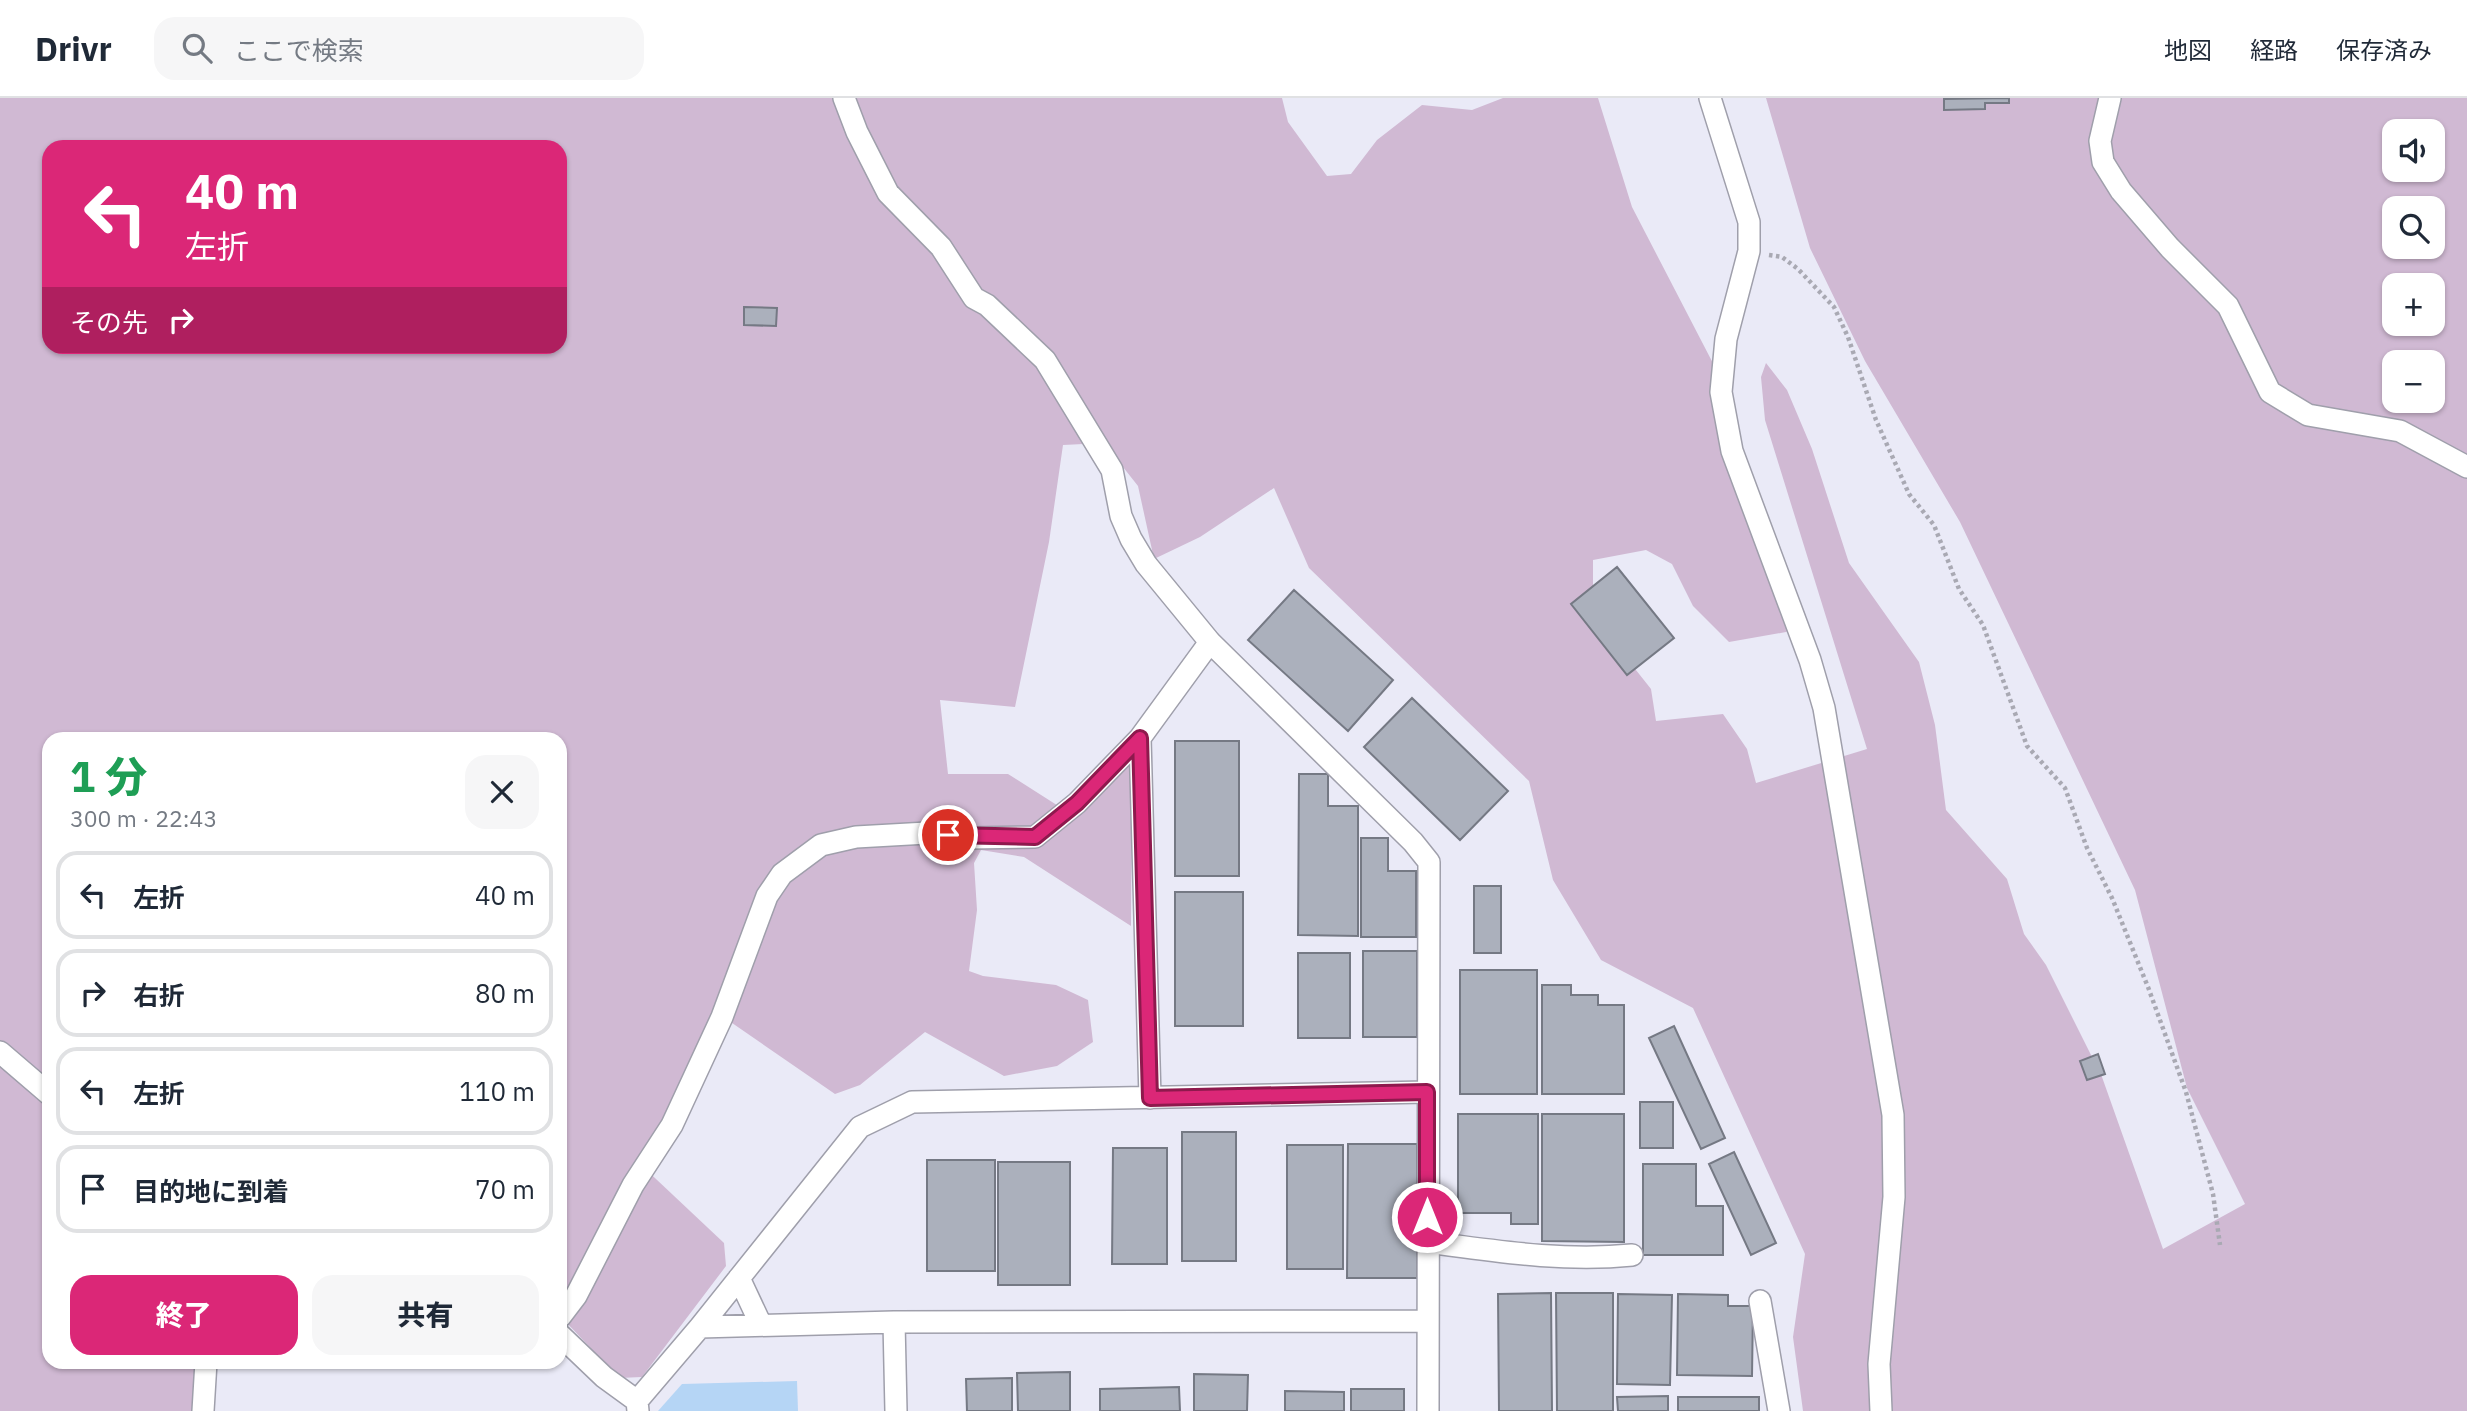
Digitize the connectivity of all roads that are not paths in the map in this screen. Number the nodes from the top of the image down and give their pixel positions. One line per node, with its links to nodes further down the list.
1 (844, 98): 5 (street)
2 (1710, 98): 27 (street)
3 (2110, 98): 4 (street)
4 (2467, 467)
5 (1210, 642): 6 (street); 9 (street)
6 (1140, 738): 10 (street); 15 (street)
7 (0, 1052): 8 (street)
8 (42, 1088)
9 (1427, 1092): 10 (street); 11 (street)
10 (1150, 1098): 13 (street)
11 (1427, 1242): 12 (street); 16 (street)
12 (1632, 1255)
13 (739, 1279): 18 (street); 19 (street)
14 (1760, 1301): 26 (street)
15 (567, 1308)
16 (1427, 1321): 17 (street); 25 (street)
17 (894, 1322): 18 (street); 24 (street)
18 (761, 1325): 19 (street)
19 (700, 1327): 22 (street)
20 (567, 1342): 22 (street)
21 (206, 1369): 23 (street)
22 (638, 1406)
23 (203, 1411)
24 (896, 1411)
25 (1428, 1411)
26 (1779, 1411)
27 (1881, 1411)

